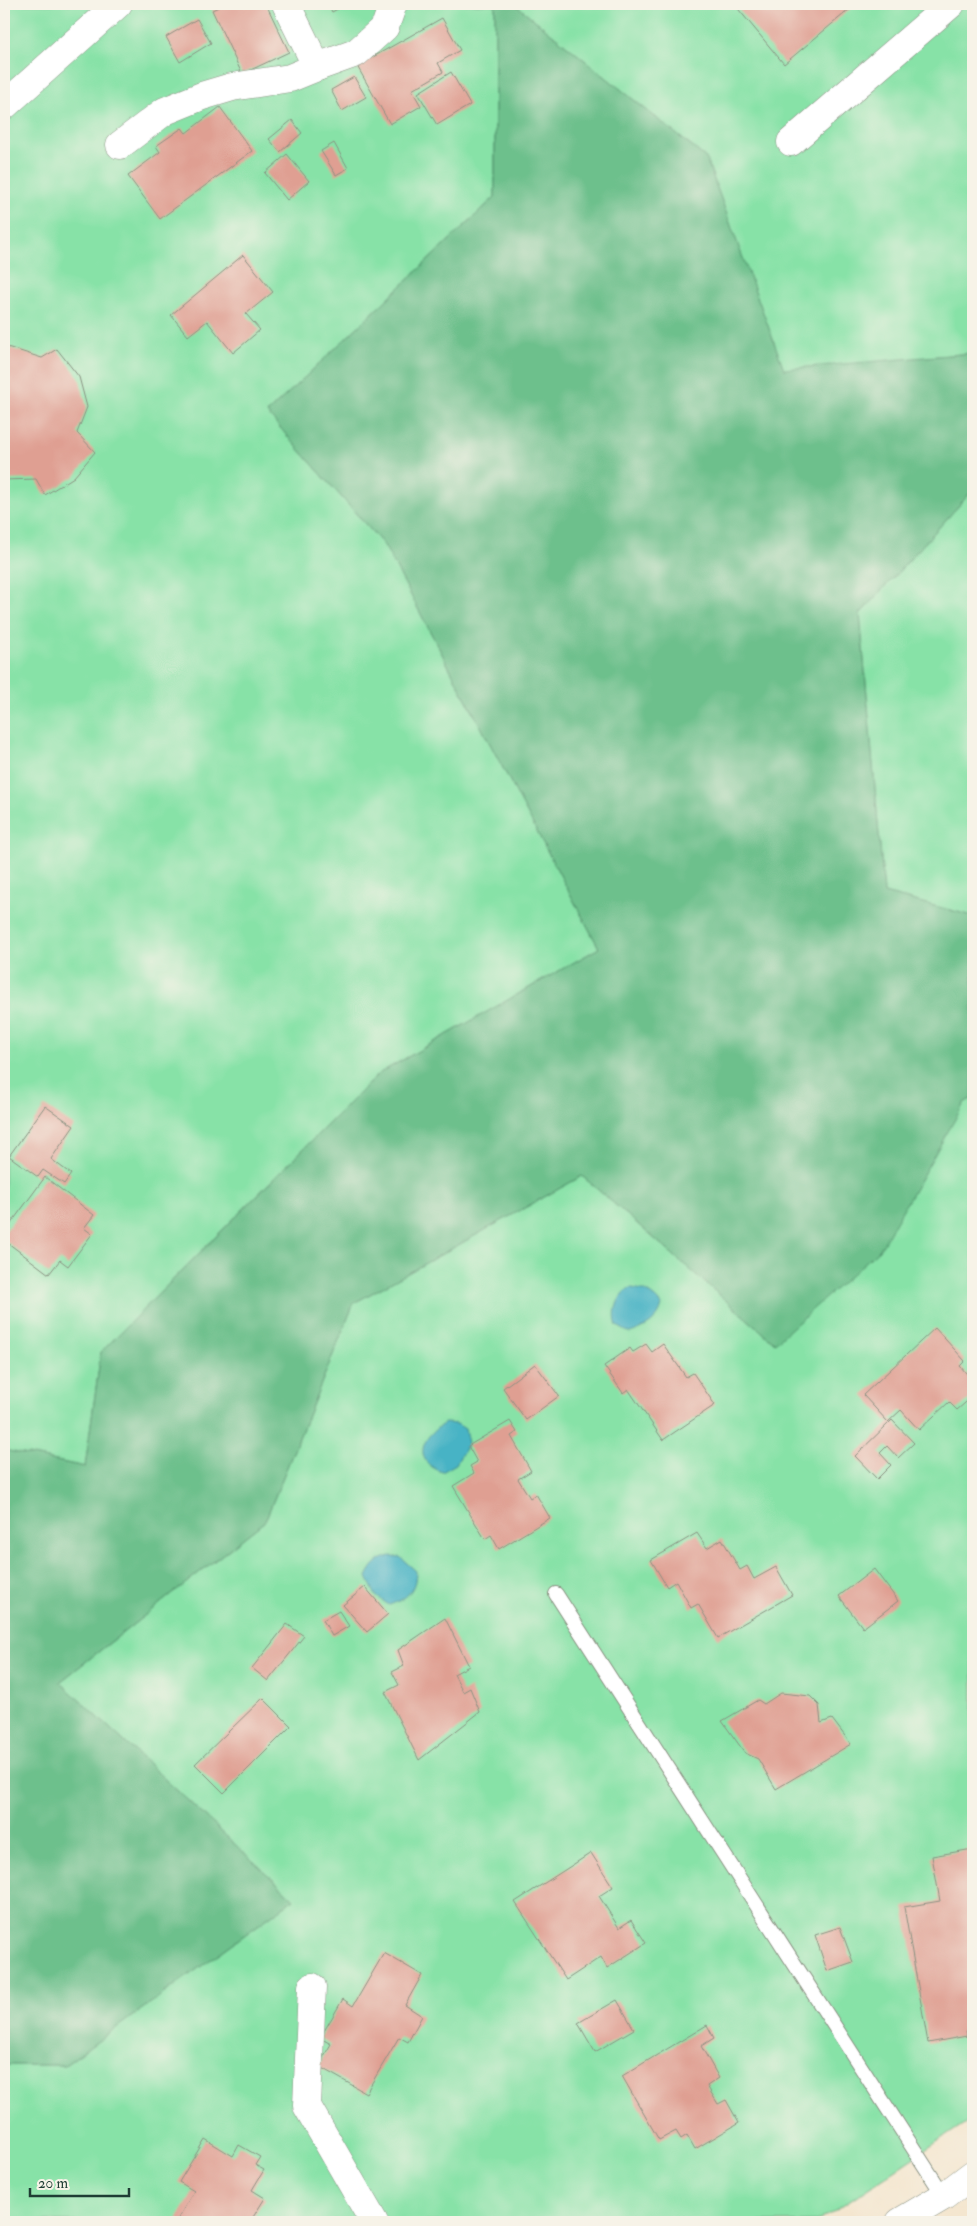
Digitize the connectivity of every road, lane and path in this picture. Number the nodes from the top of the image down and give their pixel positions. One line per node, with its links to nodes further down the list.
1 (118, 4): 6 (street)
2 (286, 4): 5 (street)
3 (393, 4): 5 (street)
4 (951, 4): 7 (street)
5 (316, 67): 8 (street)
6 (4, 106)
7 (790, 142)
8 (120, 145)
9 (556, 1594): 12 (lane)
10 (312, 1987): 13 (street)
11 (973, 2174): 12 (street)
12 (944, 2196): 14 (street)
13 (374, 2222)
14 (900, 2222)

